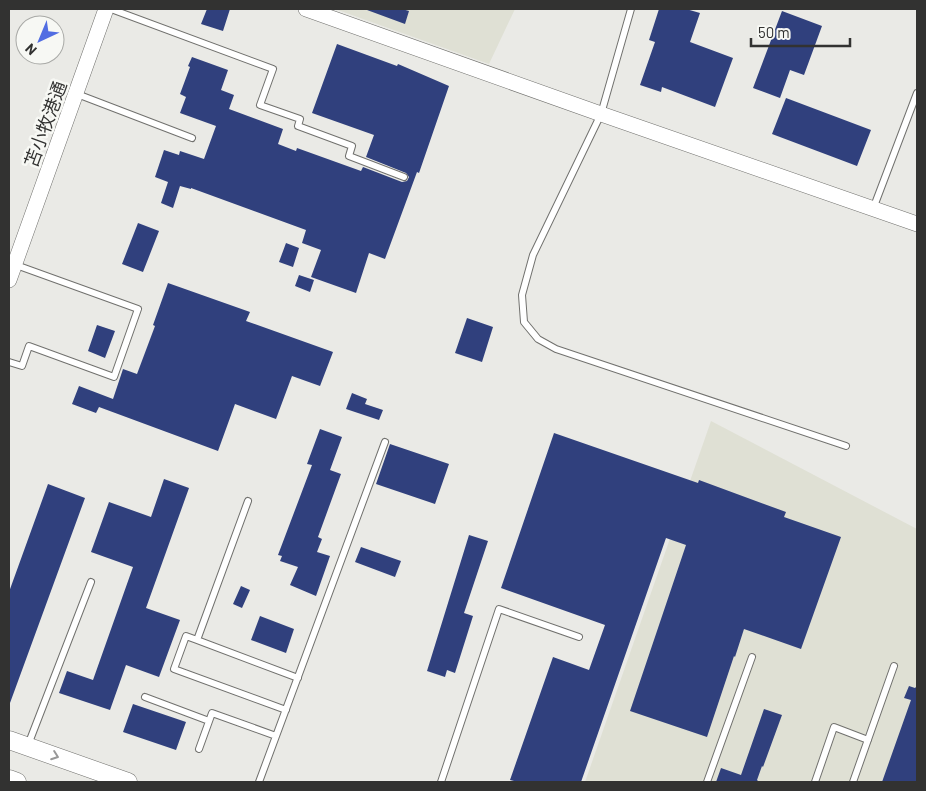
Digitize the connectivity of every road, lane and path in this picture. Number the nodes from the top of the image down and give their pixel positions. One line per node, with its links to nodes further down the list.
1 (106, 9): 6 (street, 苫小牧港通)
2 (110, 9): 9 (lane)
3 (306, 9): 7 (street)
4 (632, 9): 7 (lane)
5 (917, 93): 10 (lane)
6 (76, 94): 8 (lane); 12 (street, 苫小牧港通)
7 (601, 114): 10 (street); 16 (lane)
8 (192, 138)
9 (404, 177)
10 (873, 209): 11 (street)
11 (917, 224)
12 (14, 264): 13 (street, 苫小牧港通); 14 (lane)
13 (9, 280)
14 (9, 362)
15 (385, 442): 23 (lane)
16 (846, 446)
17 (248, 501): 20 (lane)
18 (91, 582): 30 (lane)
19 (579, 637): 36 (lane)
20 (197, 640): 23 (lane); 25 (lane)
21 (752, 657): 37 (lane)
22 (894, 666): 29 (lane)
23 (298, 678): 25 (lane)
24 (145, 697): 26 (lane)
25 (286, 710): 27 (lane)
26 (209, 721): 27 (lane); 31 (lane)
27 (276, 736): 35 (lane)
28 (9, 740): 30 (main road)
29 (868, 740): 38 (lane); 39 (lane)
30 (27, 747): 34 (main road, one-way to 34)
31 (199, 749)
32 (9, 779): 33 (main road)
33 (17, 782)
34 (128, 782)
35 (259, 782)
36 (441, 782)
37 (707, 782)
38 (815, 782)
39 (853, 782)

